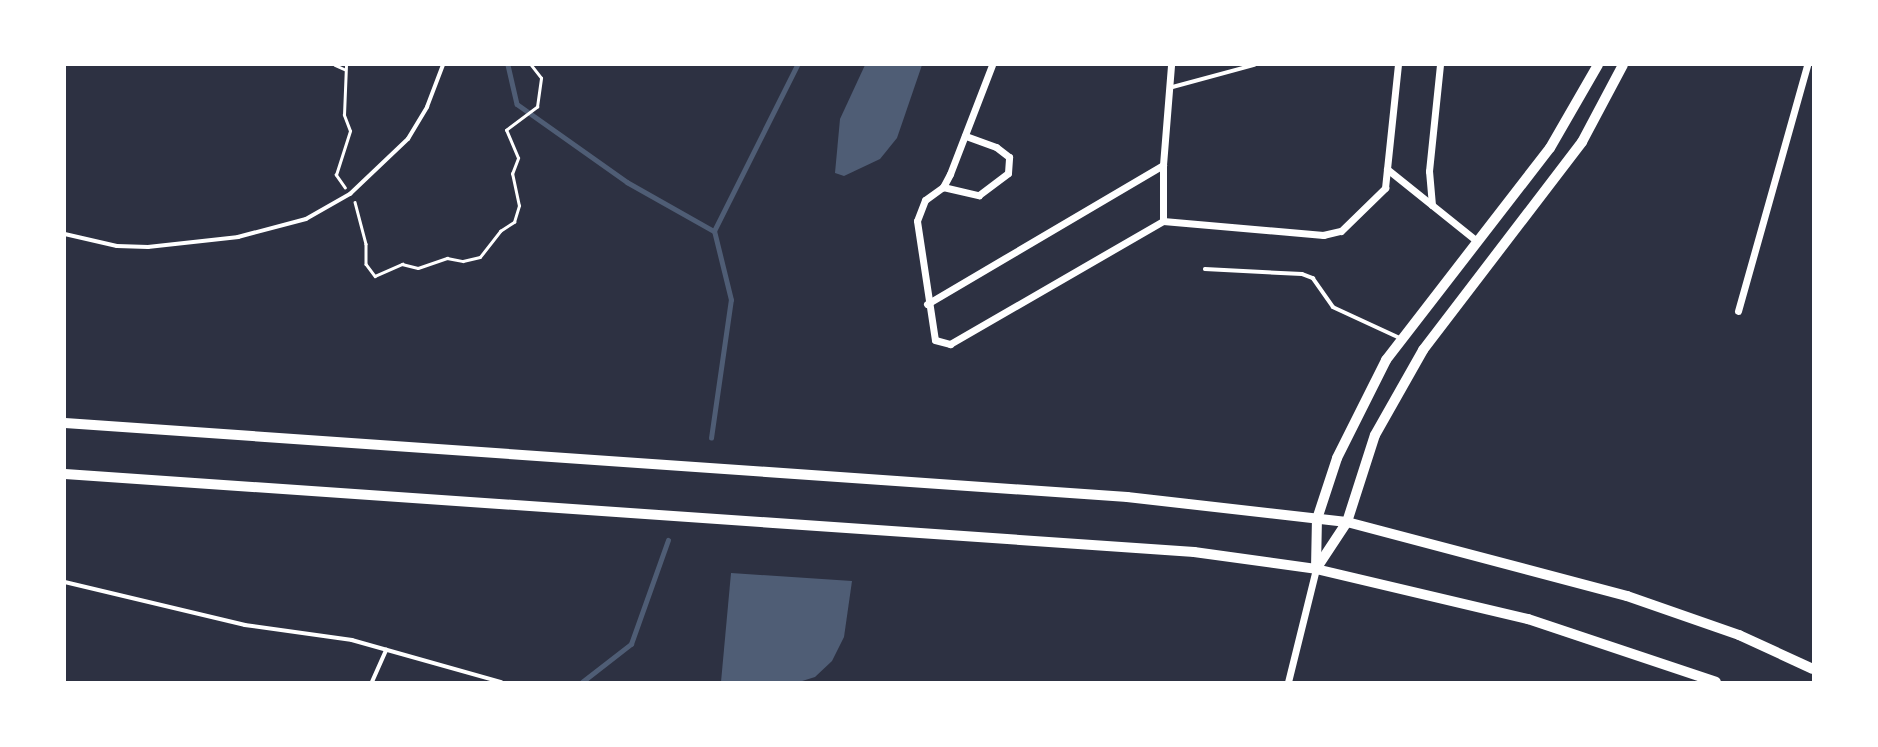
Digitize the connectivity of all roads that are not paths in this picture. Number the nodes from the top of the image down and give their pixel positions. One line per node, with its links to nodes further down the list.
1 (443, 65): 17 (lane)
2 (992, 65): 11 (street)
3 (1171, 65): 10 (street)
4 (1254, 65): 10 (lane)
5 (1398, 65): 13 (street)
6 (1440, 65): 15 (street)
7 (1598, 65): 18 (street)
8 (1623, 65): 26 (street)
9 (1807, 65): 21 (street)
10 (1169, 88): 12 (street)
11 (965, 136): 14 (street); 14 (street)
12 (1163, 165): 16 (street); 20 (street)
13 (1387, 169): 15 (street); 16 (street)
14 (943, 187): 20 (street)
15 (1432, 205): 18 (street)
16 (1163, 221): 20 (street)
17 (65, 234)
18 (1477, 241): 22 (street)
19 (1205, 269): 22 (lane)
20 (928, 304)
21 (1738, 311)
22 (1402, 339): 25 (street)
23 (65, 423): 25 (main road)
24 (65, 474): 27 (main road)
25 (1317, 519): 26 (main road); 27 (street)
26 (1347, 522): 27 (street); 30 (main road)
27 (1316, 569): 33 (street); 34 (main road)
28 (65, 582): 29 (lane)
29 (386, 649): 31 (lane); 32 (lane)
30 (1813, 669)
31 (372, 682)
32 (500, 682)
33 (1288, 682)
34 (1716, 682)

